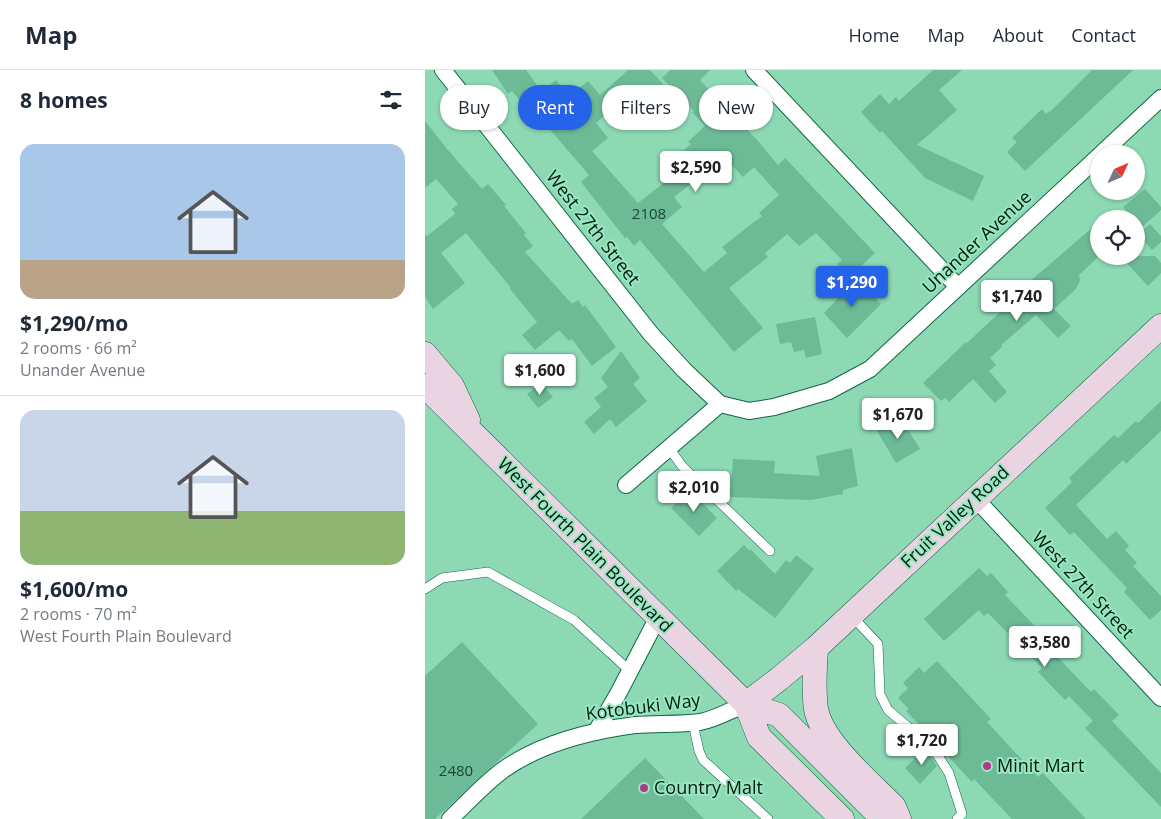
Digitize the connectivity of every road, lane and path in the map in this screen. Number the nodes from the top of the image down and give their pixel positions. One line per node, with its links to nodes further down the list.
1 (443, 70): 10 (street, West 27th Street)
2 (753, 70): 6 (street)
3 (1161, 98): 4 (street, Unander Avenue)
4 (1111, 145)
5 (1090, 164): 6 (street, Unander Avenue)
6 (958, 287): 10 (street, Unander Avenue)
7 (1161, 326): 14 (main road, Fruit Valley Road)
8 (425, 354): 11 (main road)
9 (426, 388): 11 (main road, West Fourth Plain Boulevard)
10 (720, 404): 12 (street)
11 (477, 437): 18 (main road, West Fourth Plain Boulevard)
12 (669, 448): 13 (street); 15 (lane)
13 (626, 485)
14 (975, 498): 17 (main road, Fruit Valley Road); 21 (street, West 27th Street)
15 (770, 551)
16 (425, 589): 20 (lane)
17 (851, 615): 19 (main road, Fruit Valley Road); 25 (lane)
18 (658, 617): 20 (street); 22 (main road, West Fourth Plain Boulevard)
19 (817, 648): 22 (main road, Fruit Valley Road); 30 (main road)
20 (630, 671): 24 (street)
21 (1161, 698)
22 (745, 704): 23 (street, Kotobuki Way); 28 (main road, West Fourth Plain Boulevard); 29 (main road, West Fourth Plain Boulevard)
23 (693, 723): 24 (street, Kotobuki Way); 27 (lane)
24 (596, 732): 26 (street, Kotobuki Way)
25 (963, 817)
26 (450, 819)
27 (768, 819)
28 (842, 819)
29 (883, 819)
30 (899, 819)

